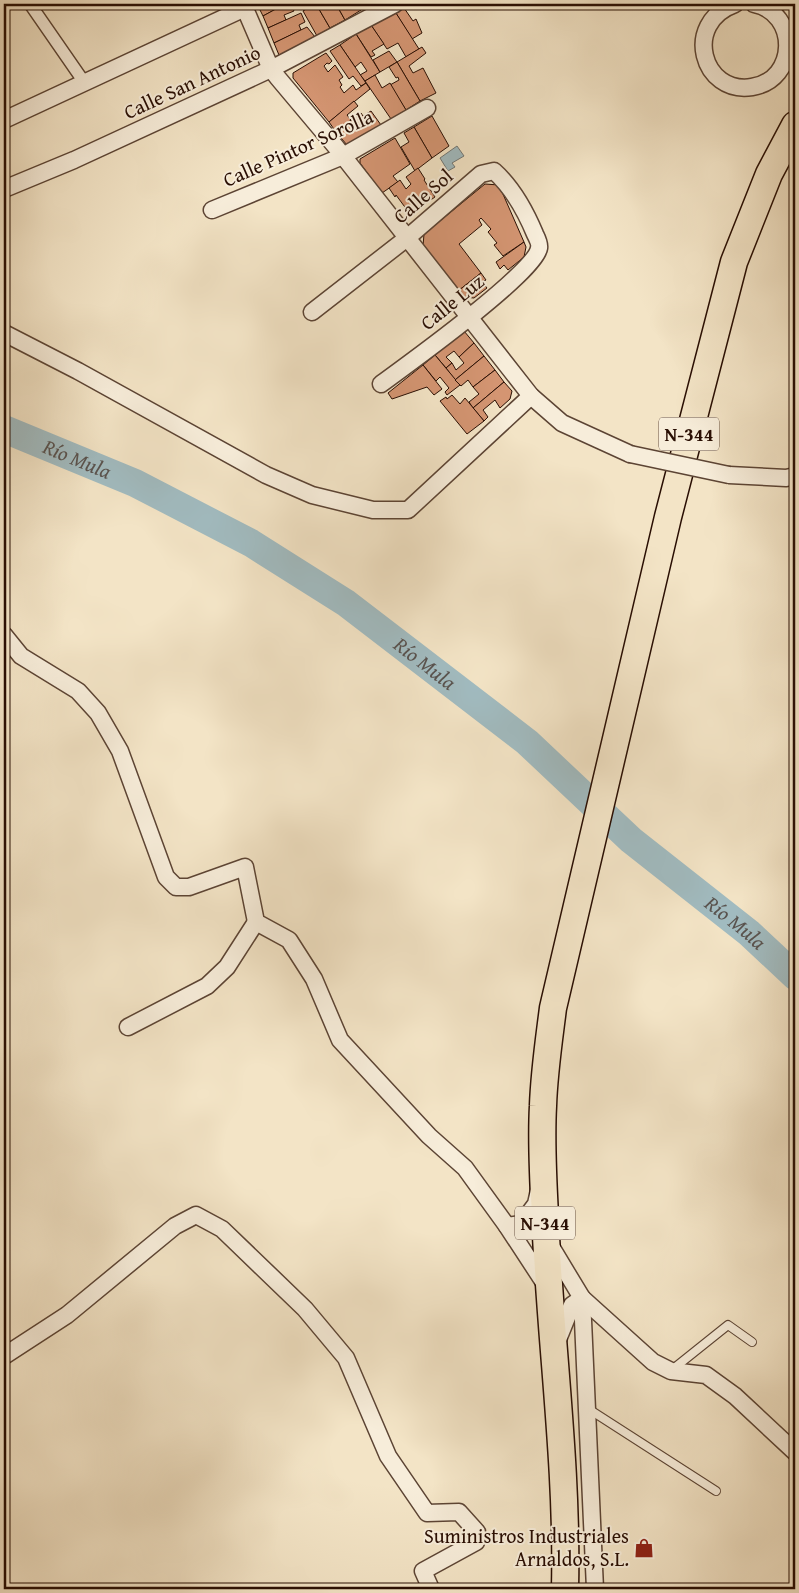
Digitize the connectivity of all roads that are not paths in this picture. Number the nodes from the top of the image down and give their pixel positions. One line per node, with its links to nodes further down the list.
1 (30, 4): 7 (street)
2 (395, 4): 6 (street, Calle San Antonio)
3 (734, 4): 4 (street)
4 (754, 4)
5 (244, 6): 6 (street); 7 (street)
6 (274, 73): 11 (street); 12 (street, Calle San Antonio)
7 (84, 82): 9 (street)
8 (428, 108): 11 (street, Calle Pintor Sorolla)
9 (4, 120)
10 (795, 126): 25 (highway, N-344)
11 (343, 156): 13 (street, Calle Pintor Sorolla); 14 (street)
12 (4, 189)
13 (212, 210)
14 (407, 238): 15 (street, Calle Sol); 16 (street, Calle Sol); 17 (street)
15 (540, 246): 17 (street, Calle Luz)
16 (312, 312)
17 (469, 317): 19 (street, Calle Luz); 20 (street)
18 (4, 333): 20 (street)
19 (381, 384)
20 (531, 396): 21 (street, bridge)
21 (795, 476)
22 (4, 635): 23 (street)
23 (256, 922): 24 (street); 26 (street)
24 (128, 1027)
25 (543, 1173): 26 (street); 27 (highway, N-344)
26 (507, 1226): 28 (street)
27 (546, 1239): 28 (highway, N-344); 29 (street)
28 (548, 1289): 31 (highway, N-344)
29 (582, 1298): 31 (street); 33 (street); 34 (street)
30 (752, 1342): 33 (lane)
31 (554, 1350): 38 (highway, N-344)
32 (4, 1356): 37 (street)
33 (671, 1370): 35 (street)
34 (587, 1407): 36 (lane); 39 (street)
35 (795, 1452)
36 (716, 1491)
37 (431, 1589)
38 (566, 1589)
39 (595, 1589)

